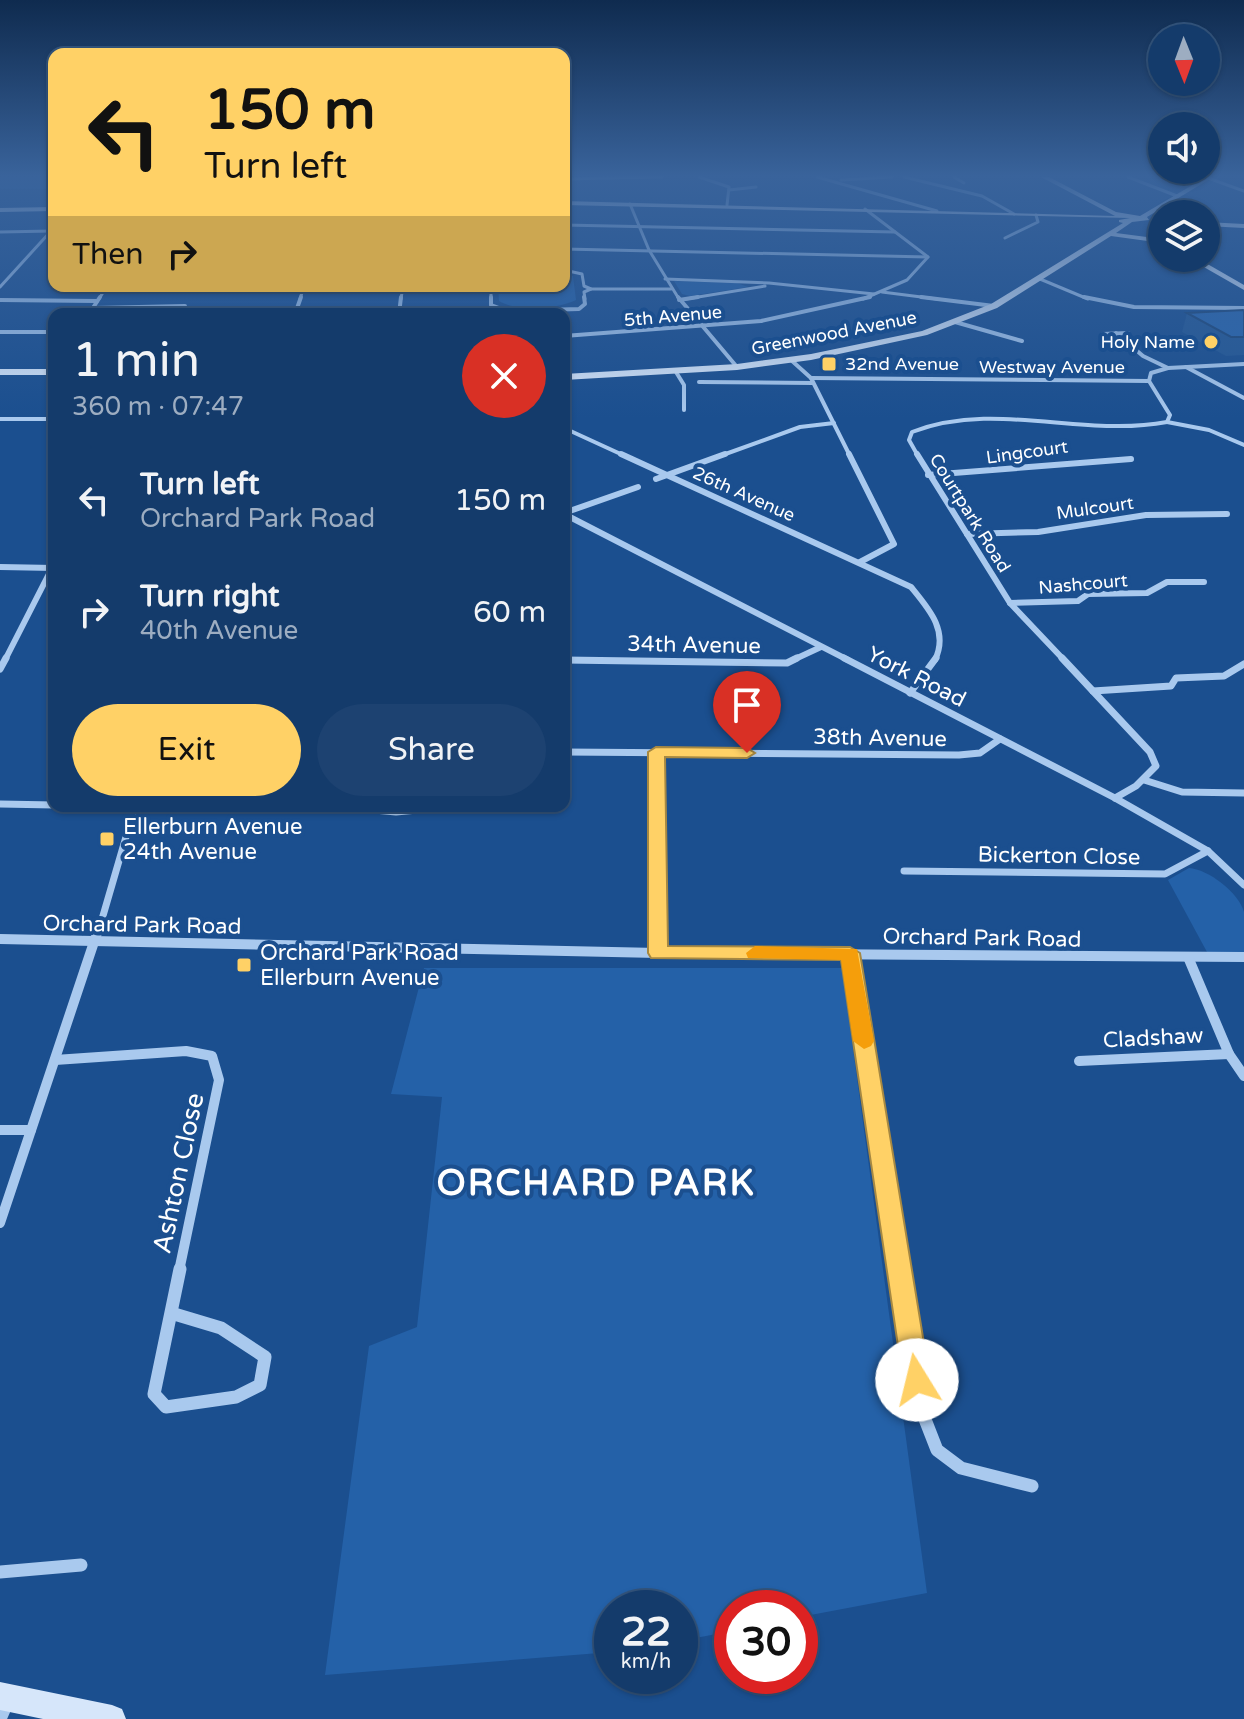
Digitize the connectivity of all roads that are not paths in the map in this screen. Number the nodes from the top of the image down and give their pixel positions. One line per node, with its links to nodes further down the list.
1 (28, 257): 10 (street)
2 (651, 257): 7 (street)
3 (928, 257): 16 (street, 5th Avenue)
4 (1077, 257): 8 (street, Greenwood Avenue)
5 (570, 271): 12 (street)
6 (1216, 272): 11 (street)
7 (665, 279): 9 (street); 13 (street)
8 (1040, 279): 21 (street, Greenwood Avenue); 24 (street)
9 (769, 283): 16 (street); 18 (street)
10 (0, 287)
11 (1244, 288)
12 (591, 289): 13 (street); 25 (street)
13 (671, 289): 18 (street)
14 (103, 292): 19 (street)
15 (491, 292): 23 (street)
16 (878, 293): 21 (street); 27 (street, 5th Avenue)
17 (0, 300): 19 (street)
18 (679, 300): 27 (street)
19 (97, 301): 22 (street)
20 (185, 306): 22 (street)
21 (994, 306): 26 (street, Greenwood Avenue)
22 (92, 308)
23 (499, 308)
24 (1244, 308)
25 (570, 309)
26 (955, 322): 34 (street); 35 (street, Greenwood Avenue)
27 (702, 329): 33 (street, 5th Avenue); 37 (street)
28 (0, 332): 29 (street)
29 (48, 332)
30 (1116, 333): 31 (street); 32 (street); 39 (street)
31 (1128, 333)
32 (1103, 334)
33 (570, 336)
34 (1022, 341)
35 (791, 360): 37 (street, Greenwood Avenue); 44 (street)
36 (1244, 364): 38 (street)
37 (737, 367): 42 (street, Greenwood Avenue)
38 (1186, 367): 39 (street); 47 (street)
39 (1168, 368): 45 (street)
40 (0, 372): 41 (street)
41 (48, 372)
42 (676, 372): 43 (street, Greenwood Avenue); 48 (street)
43 (570, 377)
44 (812, 381): 45 (street, Westway Avenue); 46 (street, Greenwood Avenue); 52 (street)
45 (1149, 381): 51 (street)
46 (699, 382)
47 (1244, 398)
48 (684, 410)
49 (0, 419): 50 (street)
50 (48, 419)
51 (1167, 422): 54 (street); 57 (street, Courtpark Road)
52 (834, 423): 56 (street); 64 (street)
53 (570, 431): 56 (street, 26th Avenue)
54 (1244, 445)
55 (1131, 459): 57 (street, Lingcourt)
56 (668, 475): 58 (street); 64 (street, 26th Avenue)
57 (928, 475): 63 (street, Courtpark Road)
58 (656, 479)
59 (638, 487): 60 (street)
60 (570, 512)
61 (1227, 514): 63 (street, Mulcourt)
62 (570, 517): 70 (street, York Road)
63 (967, 534): 69 (street, Courtpark Road)
64 (860, 562): 75 (street, 26th Avenue)
65 (48, 566): 66 (street)
66 (0, 567)
67 (48, 576): 73 (street)
68 (1204, 582): 69 (street, Nashcourt)
69 (1010, 603): 74 (street, Courtpark Road)
70 (821, 647): 71 (street, 34th Avenue); 75 (street, York Road)
71 (570, 660)
72 (1244, 664): 74 (street)
73 (0, 669)
74 (1093, 691): 79 (street, Courtpark Road)
75 (910, 693): 76 (street, York Road)
76 (1000, 739): 78 (street, 38th Avenue); 81 (street, York Road)
77 (570, 752): 78 (street, 38th Avenue)
78 (656, 752): 90 (street)
79 (1144, 780): 80 (street); 81 (street)
80 (1244, 793)
81 (1115, 798): 85 (street, York Road)
82 (0, 804): 83 (street)
83 (48, 805)
84 (133, 812): 89 (street)
85 (1208, 851): 86 (street, Bickerton Close); 87 (street, York Road)
86 (904, 871)
87 (1244, 885)
88 (0, 939): 89 (street, Orchard Park Road)
89 (95, 941): 90 (street, Orchard Park Road); 95 (street)
90 (658, 953): 91 (street, Orchard Park Road)
91 (850, 953): 92 (street, Orchard Park Road); 102 (street)
92 (1188, 957): 93 (street, Orchard Park Road); 94 (street, Cladshaw)
93 (1244, 957)
94 (1229, 1054): 96 (street, Cladshaw); 97 (street, Cladshaw)
95 (55, 1060): 99 (street); 101 (street, Ashton Close)
96 (1079, 1061)
97 (1244, 1076)
98 (0, 1130): 99 (street)
99 (31, 1130): 100 (street)
100 (0, 1223)
101 (171, 1313): 101 (street, Ashton Close)
102 (1032, 1486)
103 (81, 1565): 104 (street)
104 (0, 1572)
105 (3, 1704): 106 (street)
106 (112, 1719)

